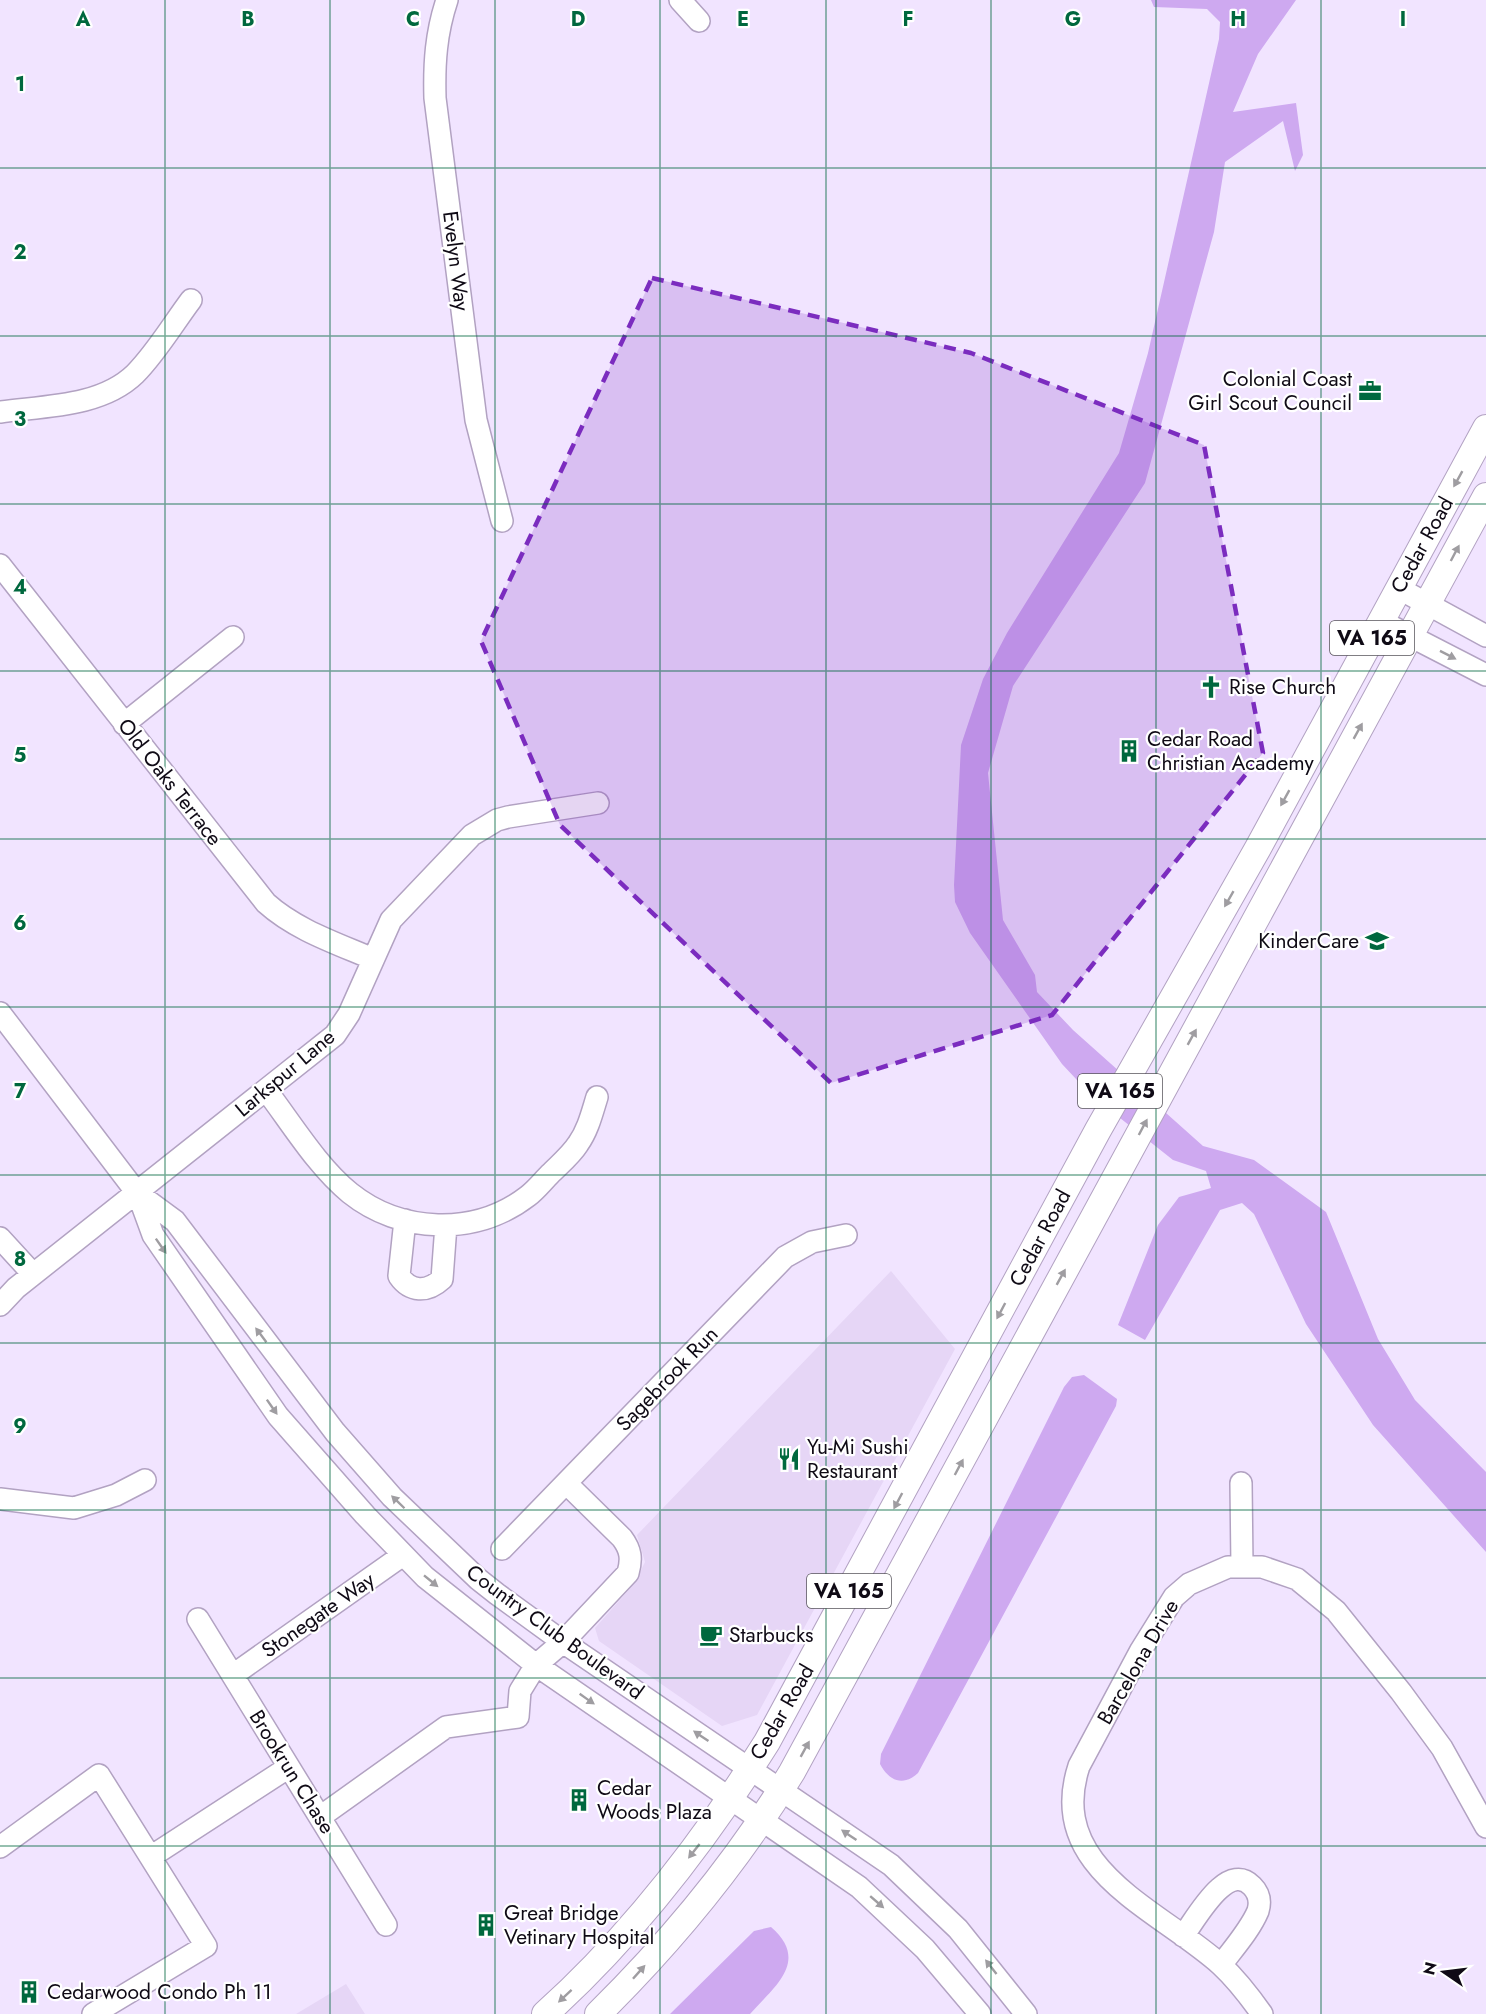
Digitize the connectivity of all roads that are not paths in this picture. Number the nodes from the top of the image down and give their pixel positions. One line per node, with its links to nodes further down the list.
1 (447, 0): 8 (street, Evelyn Way)
2 (680, 0): 3 (street)
3 (699, 21)
4 (190, 300): 5 (street)
5 (0, 412)
6 (1486, 428): 10 (main road, Cedar Road / VA 165, one-way to 10)
7 (1486, 496): 11 (main road, Cedar Road / VA 165, one-way to 7)
8 (502, 521)
9 (0, 565): 17 (street, Old Oaks Terrace)
10 (1398, 588): 11 (street); 12 (main road, Cedar Road / VA 165)
11 (1427, 604): 13 (main road, Cedar Road / VA 165); 14 (street)
12 (1381, 621): 13 (street); 41 (main road, Cedar Road / VA 165, one-way to 41)
13 (1410, 636): 16 (street, one-way to 16); 42 (main road, Cedar Road / VA 165, one-way to 13)
14 (1486, 636)
15 (233, 637): 17 (street)
16 (1486, 675)
17 (124, 724): 19 (street, Old Oaks Terrace)
18 (598, 803): 19 (street, Larkspur Lane)
19 (372, 959): 21 (street, Larkspur Lane)
20 (0, 1013): 23 (street, Country Club Boulevard)
21 (266, 1090): 23 (street, Larkspur Lane); 24 (street)
22 (597, 1097): 25 (street)
23 (137, 1193): 28 (street, Larkspur Lane); 35 (street, Country Club Boulevard, one-way to 35); 38 (street, Country Club Boulevard, one-way to 23)
24 (405, 1220): 25 (street); 25 (street)
25 (446, 1225)
26 (846, 1235): 31 (street, Sagebrook Run)
27 (0, 1238): 28 (street)
28 (33, 1274): 29 (street, Larkspur Lane)
29 (0, 1305)
30 (145, 1480): 33 (street)
31 (566, 1483): 34 (street, Sagebrook Run); 38 (street)
32 (1240, 1483): 36 (street)
33 (0, 1499)
34 (502, 1549)
35 (403, 1555): 38 (street, Country Club Boulevard, one-way to 38); 39 (street, Stonegate Way)
36 (1242, 1566): 46 (street, Barcelona Drive); 50 (street, Barcelona Drive)
37 (198, 1619): 39 (street, Brookrun Chase)
38 (550, 1653): 41 (street, Country Club Boulevard, one-way to 38); 43 (street, Country Club Boulevard, one-way to 43); 44 (street)
39 (233, 1675): 40 (street, Brookrun Chase)
40 (289, 1767): 44 (street, Brookrun Chase); 48 (street)
41 (749, 1769): 42 (street, Country Club Boulevard); 43 (main road, Cedar Road / VA 165)
42 (781, 1790): 45 (main road, Cedar Road / VA 165); 56 (street, Country Club Boulevard, one-way to 42)
43 (730, 1799): 45 (street, Country Club Boulevard); 53 (main road, Cedar Road / VA 165, one-way to 53)
44 (320, 1817): 49 (street, Brookrun Chase)
45 (760, 1820): 54 (main road, Cedar Road / VA 165, one-way to 45); 55 (street, Country Club Boulevard, one-way to 55)
46 (1486, 1827)
47 (0, 1847): 48 (street)
48 (152, 1856): 52 (street)
49 (386, 1925)
50 (1183, 1936): 51 (street, Barcelona Drive); 51 (street)
51 (1221, 1965): 57 (street, Barcelona Drive)
52 (93, 2014)
53 (545, 2014)
54 (598, 2014)
55 (980, 2014)
56 (1026, 2014)
57 (1262, 2014)

